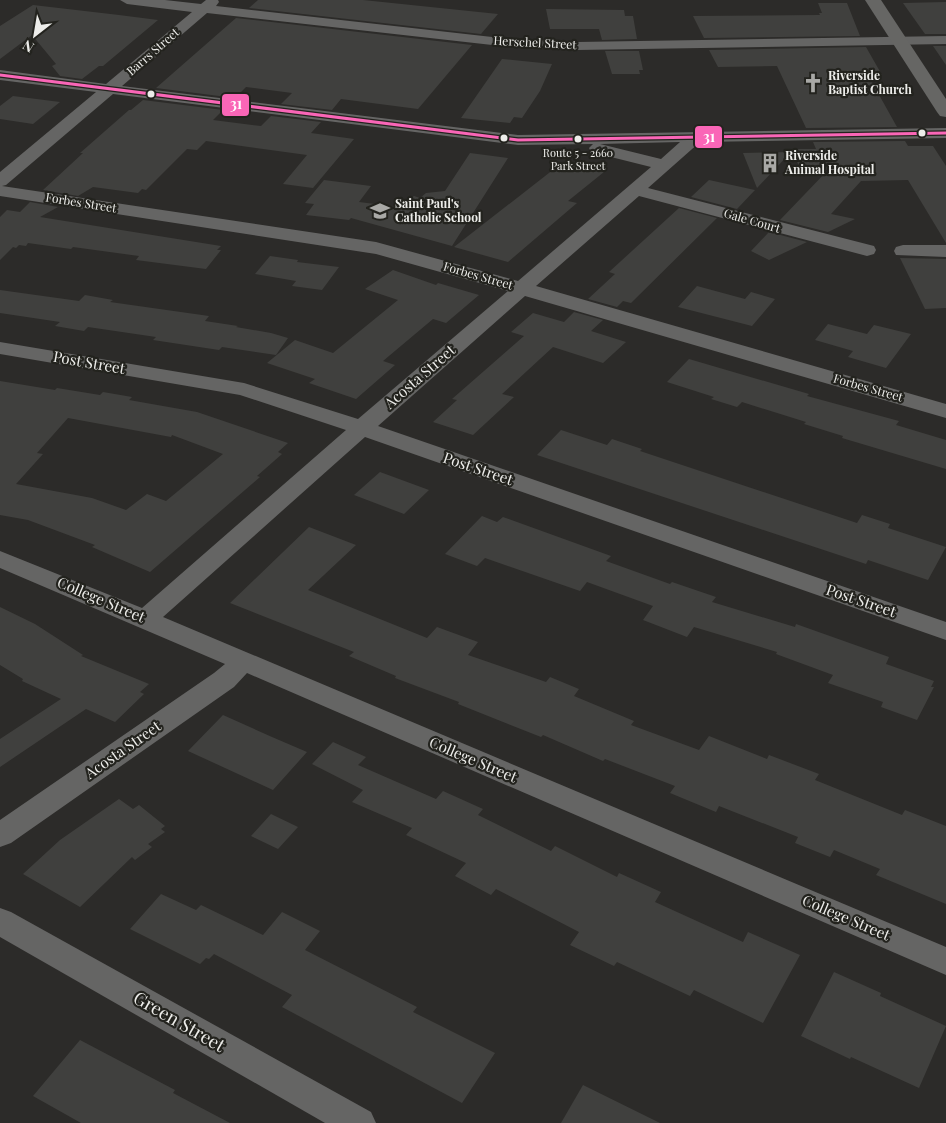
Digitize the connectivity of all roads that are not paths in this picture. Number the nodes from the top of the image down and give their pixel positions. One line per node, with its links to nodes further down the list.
1 (127, 0): 3 (street, Herschel Street)
2 (873, 0): 4 (main road)
3 (209, 4): 4 (street, Herschel Street); 7 (street, Barrs Street)
4 (898, 40): 5 (street, Herschel Street); 8 (main road)
5 (946, 40)
6 (0, 75): 7 (street)
7 (109, 90): 11 (street); 13 (street, Barrs Street)
8 (946, 112)
9 (946, 133): 10 (street)
10 (696, 138): 11 (street); 12 (street, Acosta Street)
11 (566, 140): 12 (street)
12 (665, 165): 14 (street, Acosta Street)
13 (0, 181)
14 (636, 190): 16 (street, Gale Court); 19 (street, Acosta Street)
15 (0, 191): 19 (street, Forbes Street)
16 (868, 250)
17 (903, 250): 18 (street)
18 (946, 251)
19 (522, 288): 21 (street, Forbes Street); 22 (street, Acosta Street)
20 (0, 348): 22 (street, Post Street)
21 (946, 411)
22 (362, 428): 24 (street, Acosta Street); 25 (street, Post Street)
23 (0, 559): 24 (street, College Street)
24 (145, 619): 26 (street, College Street)
25 (946, 631)
26 (243, 662): 27 (street, Acosta Street); 29 (street, College Street)
27 (0, 835)
28 (0, 921): 30 (street, Green Street)
29 (946, 961)
30 (358, 1123)

